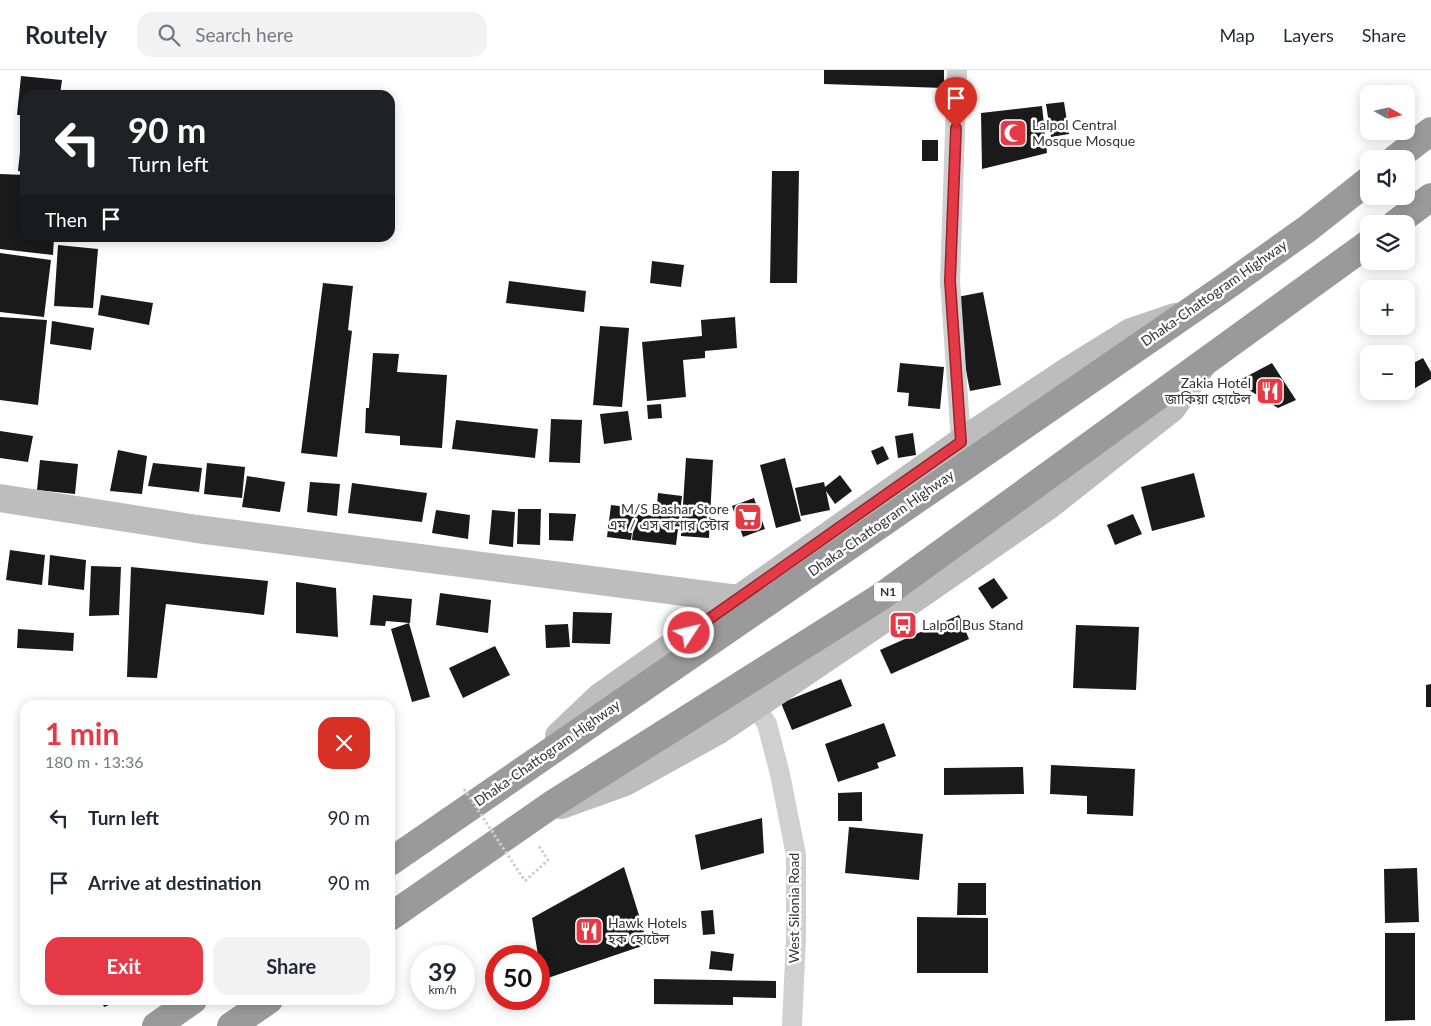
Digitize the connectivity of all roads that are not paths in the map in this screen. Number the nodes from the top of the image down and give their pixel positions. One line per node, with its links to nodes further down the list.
1 (957, 70): 10 (street)
2 (1431, 131): 3 (highway)
3 (1407, 150)
4 (1360, 187): 8 (highway, Dhaka-Chattogram Highway)
5 (1431, 197): 6 (highway)
6 (1407, 215)
7 (1360, 250): 9 (highway, N1)
8 (1186, 313): 10 (main road); 16 (highway, Dhaka-Chattogram Highway)
9 (1205, 362): 15 (main road); 17 (highway, N1)
10 (961, 442): 13 (main road)
11 (0, 498): 12 (main road)
12 (652, 588): 13 (main road); 14 (main road)
13 (738, 599): 14 (main road)
14 (678, 641): 16 (main road)
15 (754, 706): 17 (main road); 24 (street, West Silonia Road)
16 (524, 769): 18 (highway, Dhaka-Chattogram Highway)
17 (533, 818): 19 (highway, N1)
18 (395, 859)
19 (395, 914)
20 (186, 1005): 22 (highway)
21 (262, 1005): 23 (highway)
22 (156, 1026)
23 (231, 1026)
24 (792, 1026)

